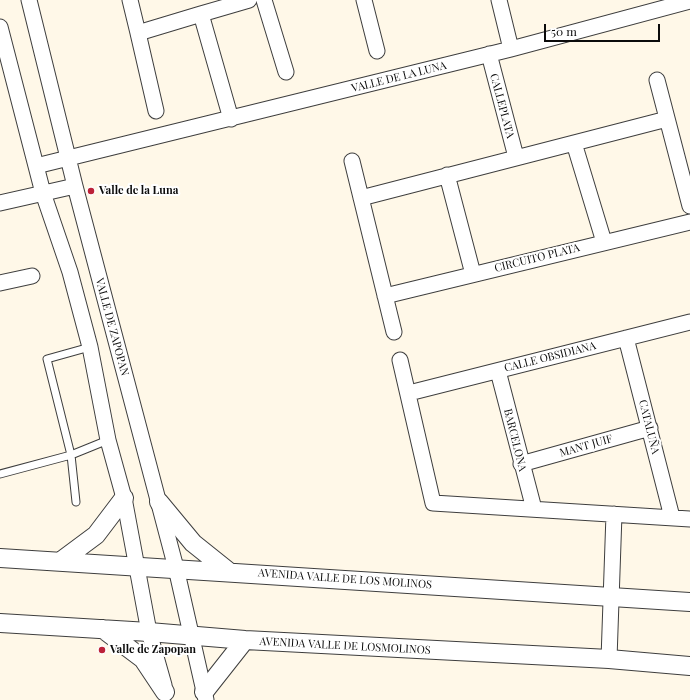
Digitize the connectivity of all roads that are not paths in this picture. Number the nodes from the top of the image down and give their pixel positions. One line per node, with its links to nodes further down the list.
1 (28, 0): 21 (street, VALLE DE ZAPOPAN)
2 (130, 0): 10 (street)
3 (249, 0): 8 (street)
4 (264, 0): 14 (street)
5 (364, 0): 12 (street)
6 (499, 0): 11 (street)
7 (690, 1): 11 (street, VALLE DE LA LUNA)
8 (201, 14): 10 (street); 17 (street)
9 (0, 27): 23 (street)
10 (138, 33): 16 (street)
11 (511, 49): 13 (street, VALLE DE LA LUNA)
12 (377, 51)
13 (489, 54): 17 (street, VALLE DE LA LUNA); 20 (street, CALLEPLATA)
14 (286, 72)
15 (657, 80): 18 (street)
16 (156, 111)
17 (231, 119): 21 (street, VALLE DE LA LUNA)
18 (667, 119): 19 (street); 29 (street)
19 (574, 143): 20 (street); 31 (street)
20 (516, 157): 24 (street)
21 (68, 159): 23 (street, VALLE DE LA LUNA); 25 (street, VALLE DE ZAPOPAN)
22 (352, 161): 27 (street)
23 (36, 166): 26 (street)
24 (447, 175): 27 (street); 32 (street)
25 (75, 186): 26 (street); 50 (street, VALLE DE ZAPOPAN)
26 (43, 193): 28 (street); 39 (street)
27 (361, 198): 35 (street)
28 (0, 203)
29 (690, 206)
30 (690, 222): 31 (street, CIRCUITO PLATA)
31 (604, 242): 32 (street, CIRCUITO PLATA)
32 (473, 274): 35 (street, CIRCUITO PLATA)
33 (32, 276): 34 (street)
34 (0, 283)
35 (385, 296): 37 (street)
36 (690, 322): 38 (street, CALLE OBSIDIANA)
37 (394, 332)
38 (626, 338): 41 (street, CALLE OBSIDIANA); 43 (street, CATALUÑA)
39 (90, 347): 44 (street); 45 (lane)
40 (400, 360): 42 (street)
41 (498, 371): 42 (street, CALLE OBSIDIANA); 46 (street, BARCELONA)
42 (409, 393): 51 (street)
43 (650, 428): 46 (street, MANT JUIF); 53 (street, CATALUÑA)
44 (108, 440): 45 (lane); 48 (street)
45 (71, 455): 47 (lane); 49 (lane)
46 (521, 464): 51 (street, BARCELONA)
47 (0, 474)
48 (124, 498): 56 (street); 57 (street)
49 (76, 502)
50 (159, 502): 58 (street, VALLE DE ZAPOPAN); 59 (street)
51 (534, 509): 52 (street)
52 (614, 514): 53 (street); 60 (street)
53 (672, 517): 54 (street)
54 (690, 519)
55 (0, 558): 56 (street, AVENIDA VALLE DE LOS MOLINOS)
56 (62, 561): 57 (street, AVENIDA VALLE DE LOS MOLINOS)
57 (138, 566): 58 (street, AVENIDA VALLE DE LOS MOLINOS); 64 (street)
58 (176, 568): 59 (street, AVENIDA VALLE DE LOS MOLINOS); 65 (street, VALLE DE ZAPOPAN)
59 (228, 571): 60 (street, AVENIDA VALLE DE LOS MOLINOS)
60 (611, 595): 61 (street, AVENIDA VALLE DE LOS MOLINOS); 67 (street)
61 (690, 602)
62 (0, 623): 63 (street, AVENIDA VALLE DE LOSMOLINOS)
63 (103, 629): 64 (street, AVENIDA VALLE DE LOSMOLINOS); 69 (street)
64 (150, 632): 65 (street, AVENIDA VALLE DE LOSMOLINOS); 69 (street)
65 (190, 635): 66 (street, AVENIDA VALLE DE LOSMOLINOS); 70 (street, VALLE DE ZAPOPAN)
66 (245, 640): 67 (street, AVENIDA VALLE DE LOSMOLINOS); 70 (street)
67 (609, 659): 68 (street, AVENIDA VALLE DE LOSMOLINOS)
68 (690, 668)
69 (166, 696)
70 (205, 696)

